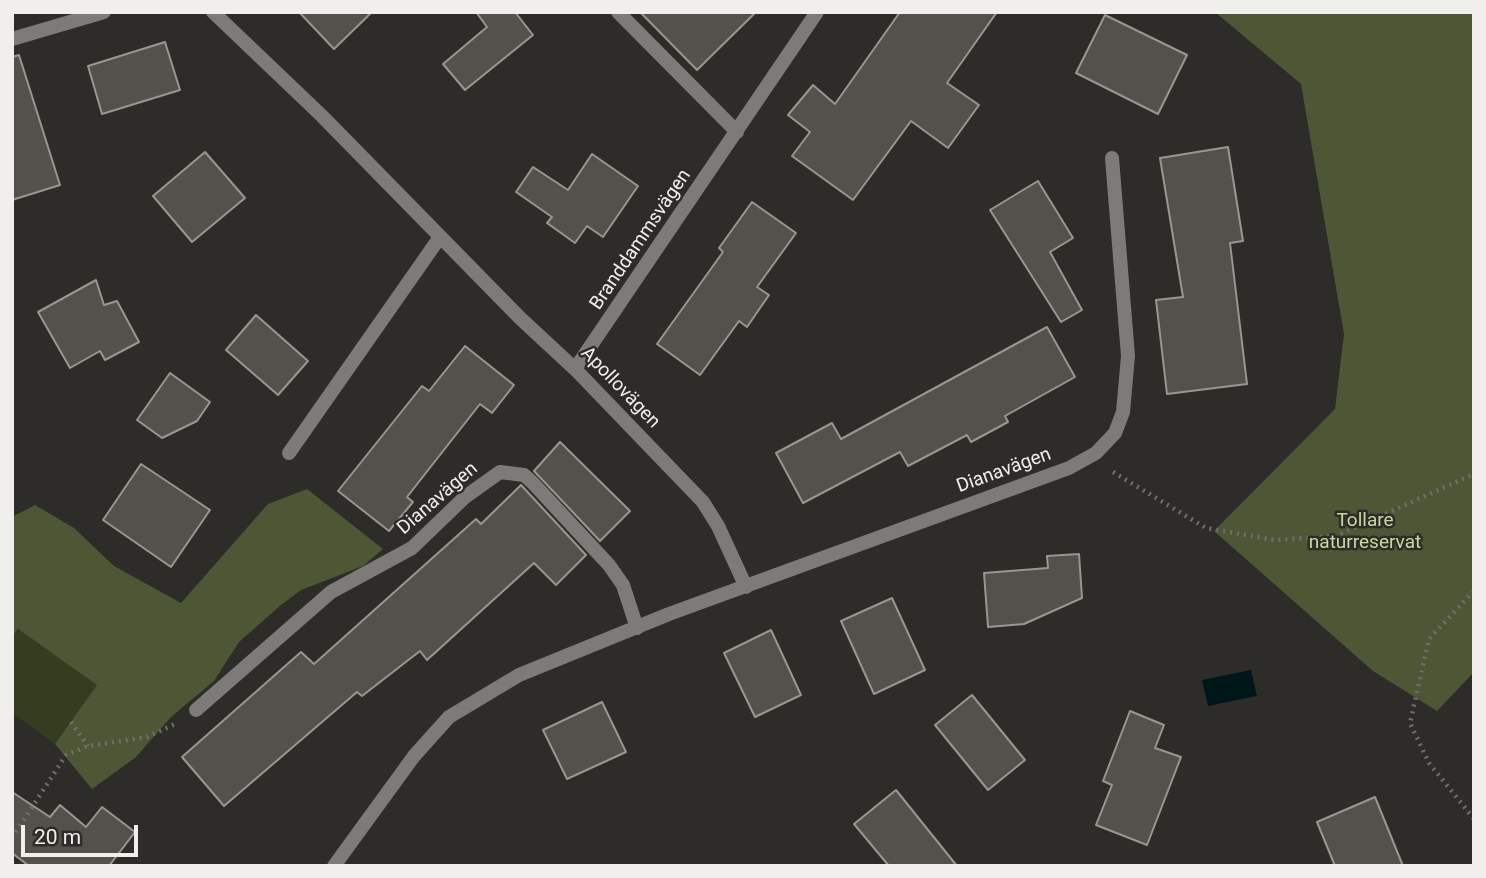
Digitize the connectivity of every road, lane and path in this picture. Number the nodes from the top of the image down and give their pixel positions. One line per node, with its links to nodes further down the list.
1 (104, 12): 5 (street)
2 (213, 12): 8 (street, Apollovägen)
3 (618, 12): 6 (street)
4 (817, 12): 6 (street, Branddammsvägen)
5 (12, 39)
6 (737, 132): 9 (street, Branddammsvägen)
7 (1112, 158): 11 (street, Dianavägen)
8 (440, 236): 9 (street, Apollovägen); 10 (street)
9 (575, 369): 13 (street, Apollovägen)
10 (289, 453)
11 (1087, 458): 12 (path); 13 (street, Dianavägen)
12 (1474, 474)
13 (746, 587): 15 (street, Dianavägen)
14 (1474, 591): 19 (path)
15 (637, 628): 16 (street, Dianavägen); 21 (street, Dianavägen)
16 (196, 710): 18 (path)
17 (71, 722): 18 (path)
18 (88, 746): 20 (path)
19 (1474, 819)
20 (12, 838)
21 (334, 866)

